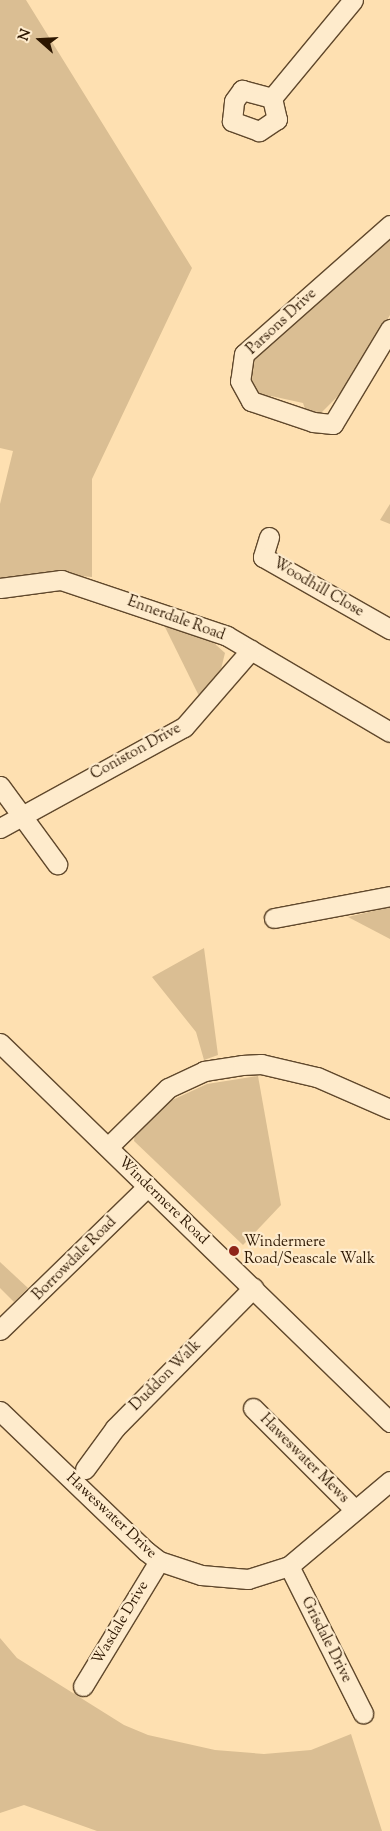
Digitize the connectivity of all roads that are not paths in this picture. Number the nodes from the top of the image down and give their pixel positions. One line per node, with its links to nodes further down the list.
1 (353, 0): 2 (street)
2 (272, 98)
3 (390, 224): 4 (street, Parsons Drive)
4 (390, 329)
5 (269, 538): 7 (street, Woodhill Close)
6 (0, 588): 8 (street, Ennerdale Road)
7 (390, 629)
8 (250, 650): 9 (street, Ennerdale Road); 11 (street, Coniston Drive)
9 (390, 732)
10 (0, 786): 11 (street)
11 (22, 815): 12 (street, Coniston Drive); 13 (street)
12 (0, 828)
13 (58, 864)
14 (390, 896): 15 (street)
15 (274, 918)
16 (0, 1043): 18 (street, Windermere Road)
17 (390, 1109): 18 (street)
18 (108, 1147): 19 (street, Windermere Road)
19 (148, 1186): 20 (street, Windermere Road); 21 (street, Borrowdale Road)
20 (253, 1288): 24 (street, Windermere Road); 25 (street, Duddon Walk)
21 (0, 1330)
22 (253, 1408): 27 (street, Haweswater Mews)
23 (0, 1411): 28 (street, Haweswater Drive)
24 (390, 1422)
25 (85, 1469)
26 (390, 1481): 27 (street, Haweswater Drive)
27 (355, 1510): 29 (street, Haweswater Drive)
28 (159, 1561): 29 (street, Haweswater Drive); 30 (street, Wasdale Drive)
29 (289, 1566): 31 (street, Grisdale Drive)
30 (83, 1686)
31 (363, 1713)

